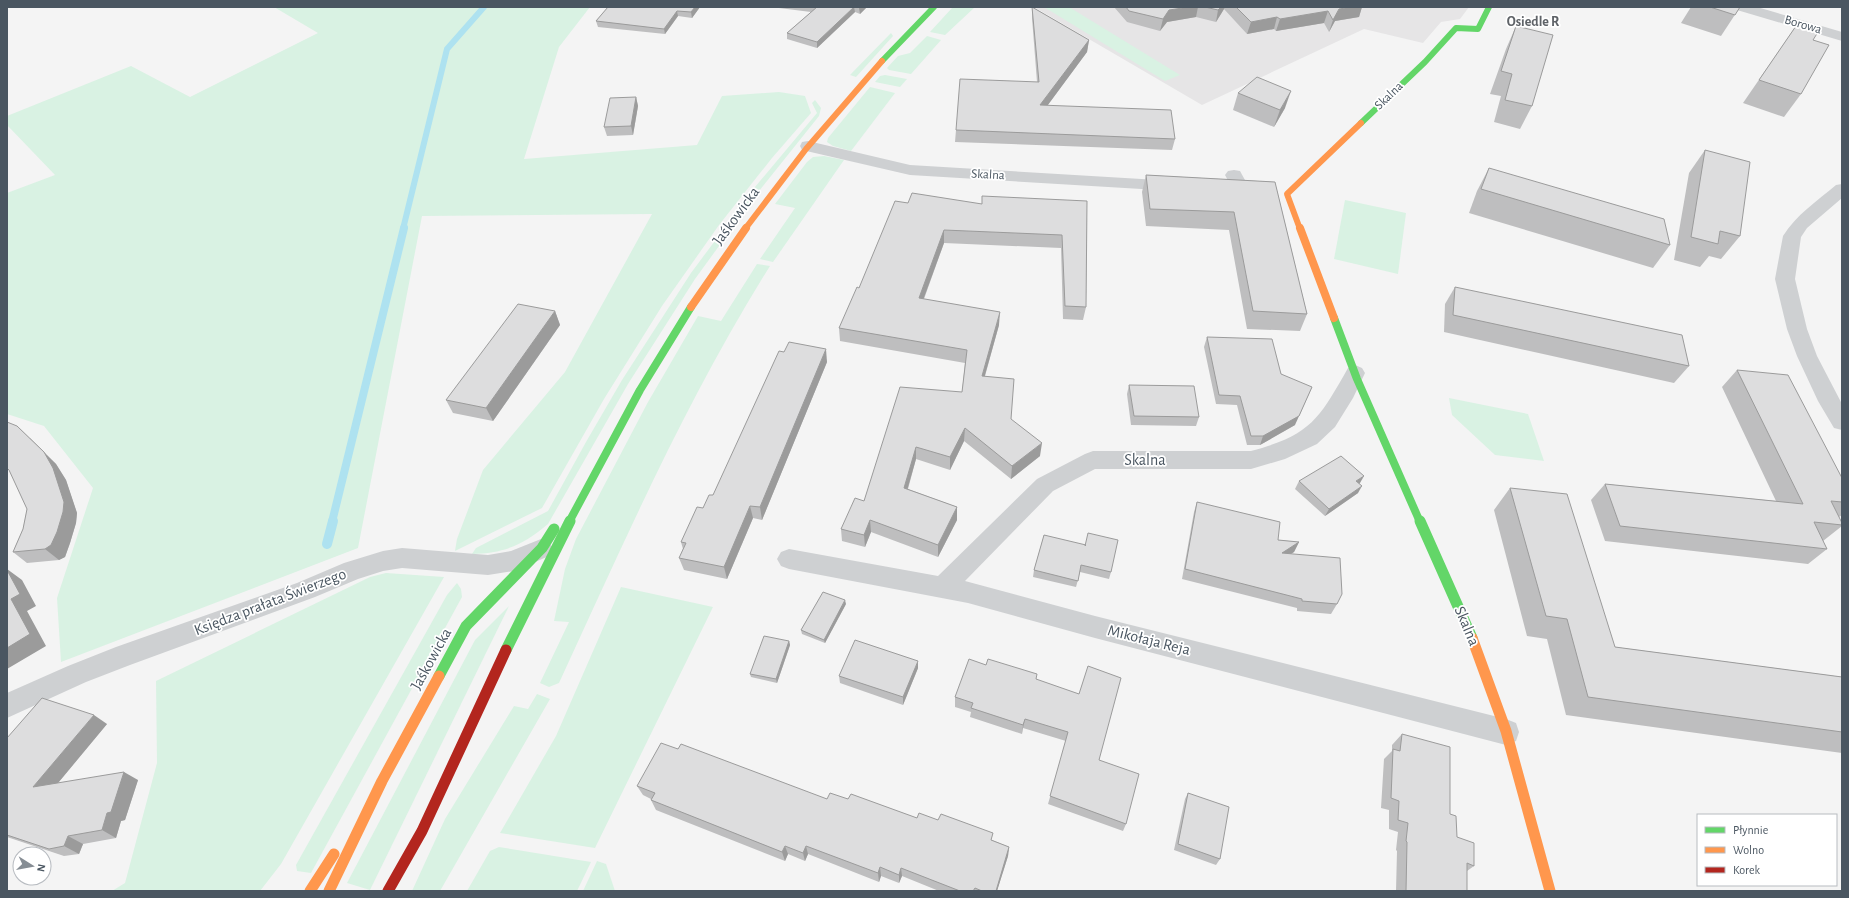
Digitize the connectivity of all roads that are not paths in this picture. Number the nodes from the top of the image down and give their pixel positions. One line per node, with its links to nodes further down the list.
1 (934, 7): 6 (street, Jaśkowicka)
2 (1489, 7): 11 (street, Skalna)
3 (1742, 7): 4 (street, Borowa)
4 (1764, 10): 5 (street, Borowa)
5 (1842, 37)
6 (808, 146): 8 (street, Skalna); 14 (street, Jaśkowicka)
7 (1234, 175): 11 (street, Skalna)
8 (1191, 186)
9 (1221, 188): 11 (street)
10 (1842, 189): 13 (street)
11 (1265, 192): 12 (street, Skalna)
12 (1355, 373): 17 (street, Skalna); 19 (street, Skalna)
13 (1842, 422)
14 (597, 467): 15 (street, Jaśkowicka); 21 (street, Jaśkowicka)
15 (542, 548): 18 (street, Księdza prałata Świerzego); 20 (street, Jaśkowicka)
16 (789, 560): 17 (street, Mikołaja Reja)
17 (943, 587): 19 (street, Mikołaja Reja)
18 (7, 706)
19 (1506, 732): 26 (street, Skalna)
20 (382, 781): 22 (street); 23 (street, Jaśkowicka)
21 (421, 833): 24 (street, Jaśkowicka); 25 (street)
22 (310, 891)
23 (329, 891)
24 (388, 891)
25 (397, 891)
26 (1550, 891)

